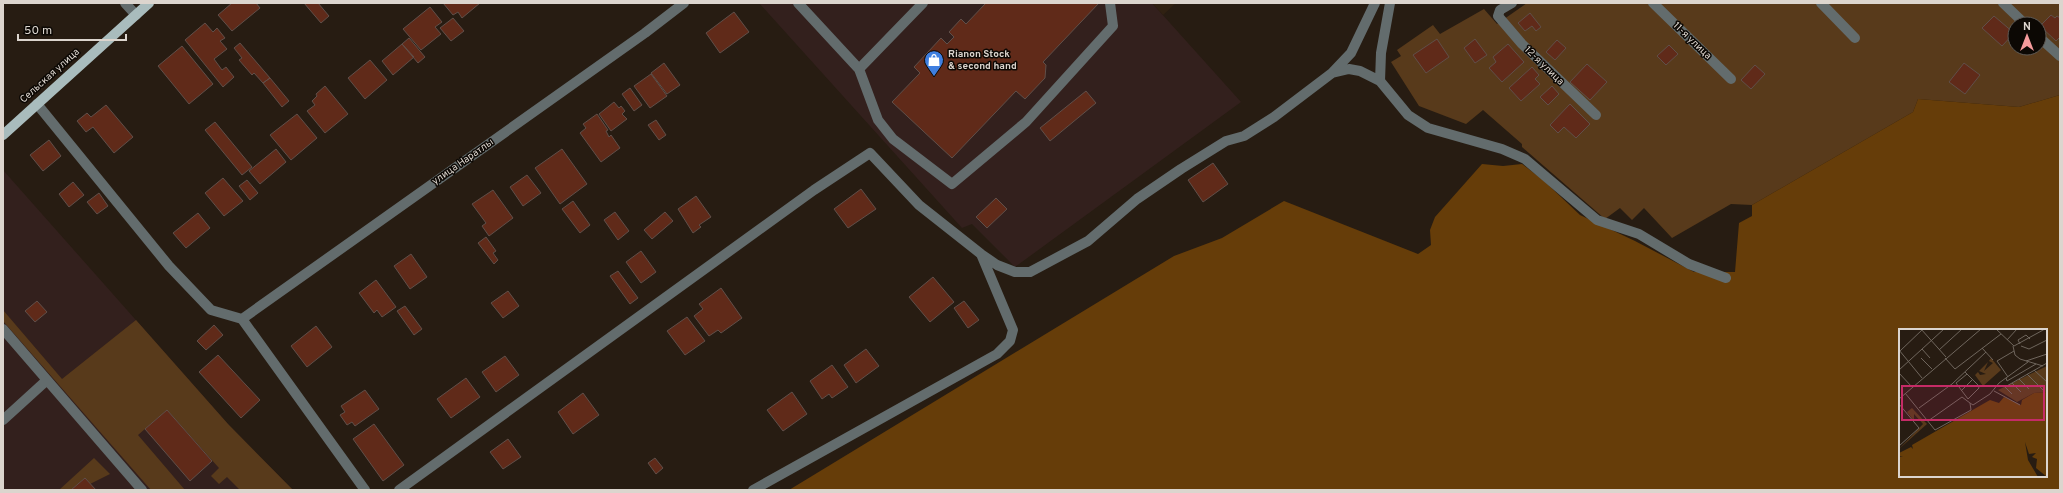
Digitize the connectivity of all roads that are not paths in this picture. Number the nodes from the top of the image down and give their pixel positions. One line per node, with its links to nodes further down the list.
1 (125, 3): 13 (street)
2 (149, 3): 13 (main road, Сельская улица)
3 (684, 3): 27 (street, улица Наратлы)
4 (798, 3): 18 (street)
5 (923, 3): 18 (street)
6 (1110, 3): 18 (street)
7 (1375, 3): 19 (street)
8 (1390, 3): 21 (street)
9 (1512, 3): 23 (street, 12-я улица)
10 (1653, 3): 20 (street, 11-я улица)
11 (1821, 3): 15 (street)
12 (2003, 3): 14 (street)
13 (136, 15): 22 (main road, Сельская улица)
14 (2017, 16)
15 (1855, 38)
16 (2047, 44): 17 (street)
17 (2060, 56)
18 (859, 69)
19 (1332, 73): 21 (street); 25 (street)
20 (1731, 79)
21 (1380, 81): 26 (street)
22 (37, 104): 24 (main road, Сельская улица); 27 (street)
23 (1596, 115)
24 (3, 135)
25 (981, 254): 33 (street); 34 (street)
26 (1726, 278)
27 (242, 319): 32 (street)
28 (3, 329): 29 (street)
29 (47, 380): 30 (street); 31 (street)
30 (3, 420)
31 (142, 490)
32 (365, 490)
33 (398, 490)
34 (753, 490)

